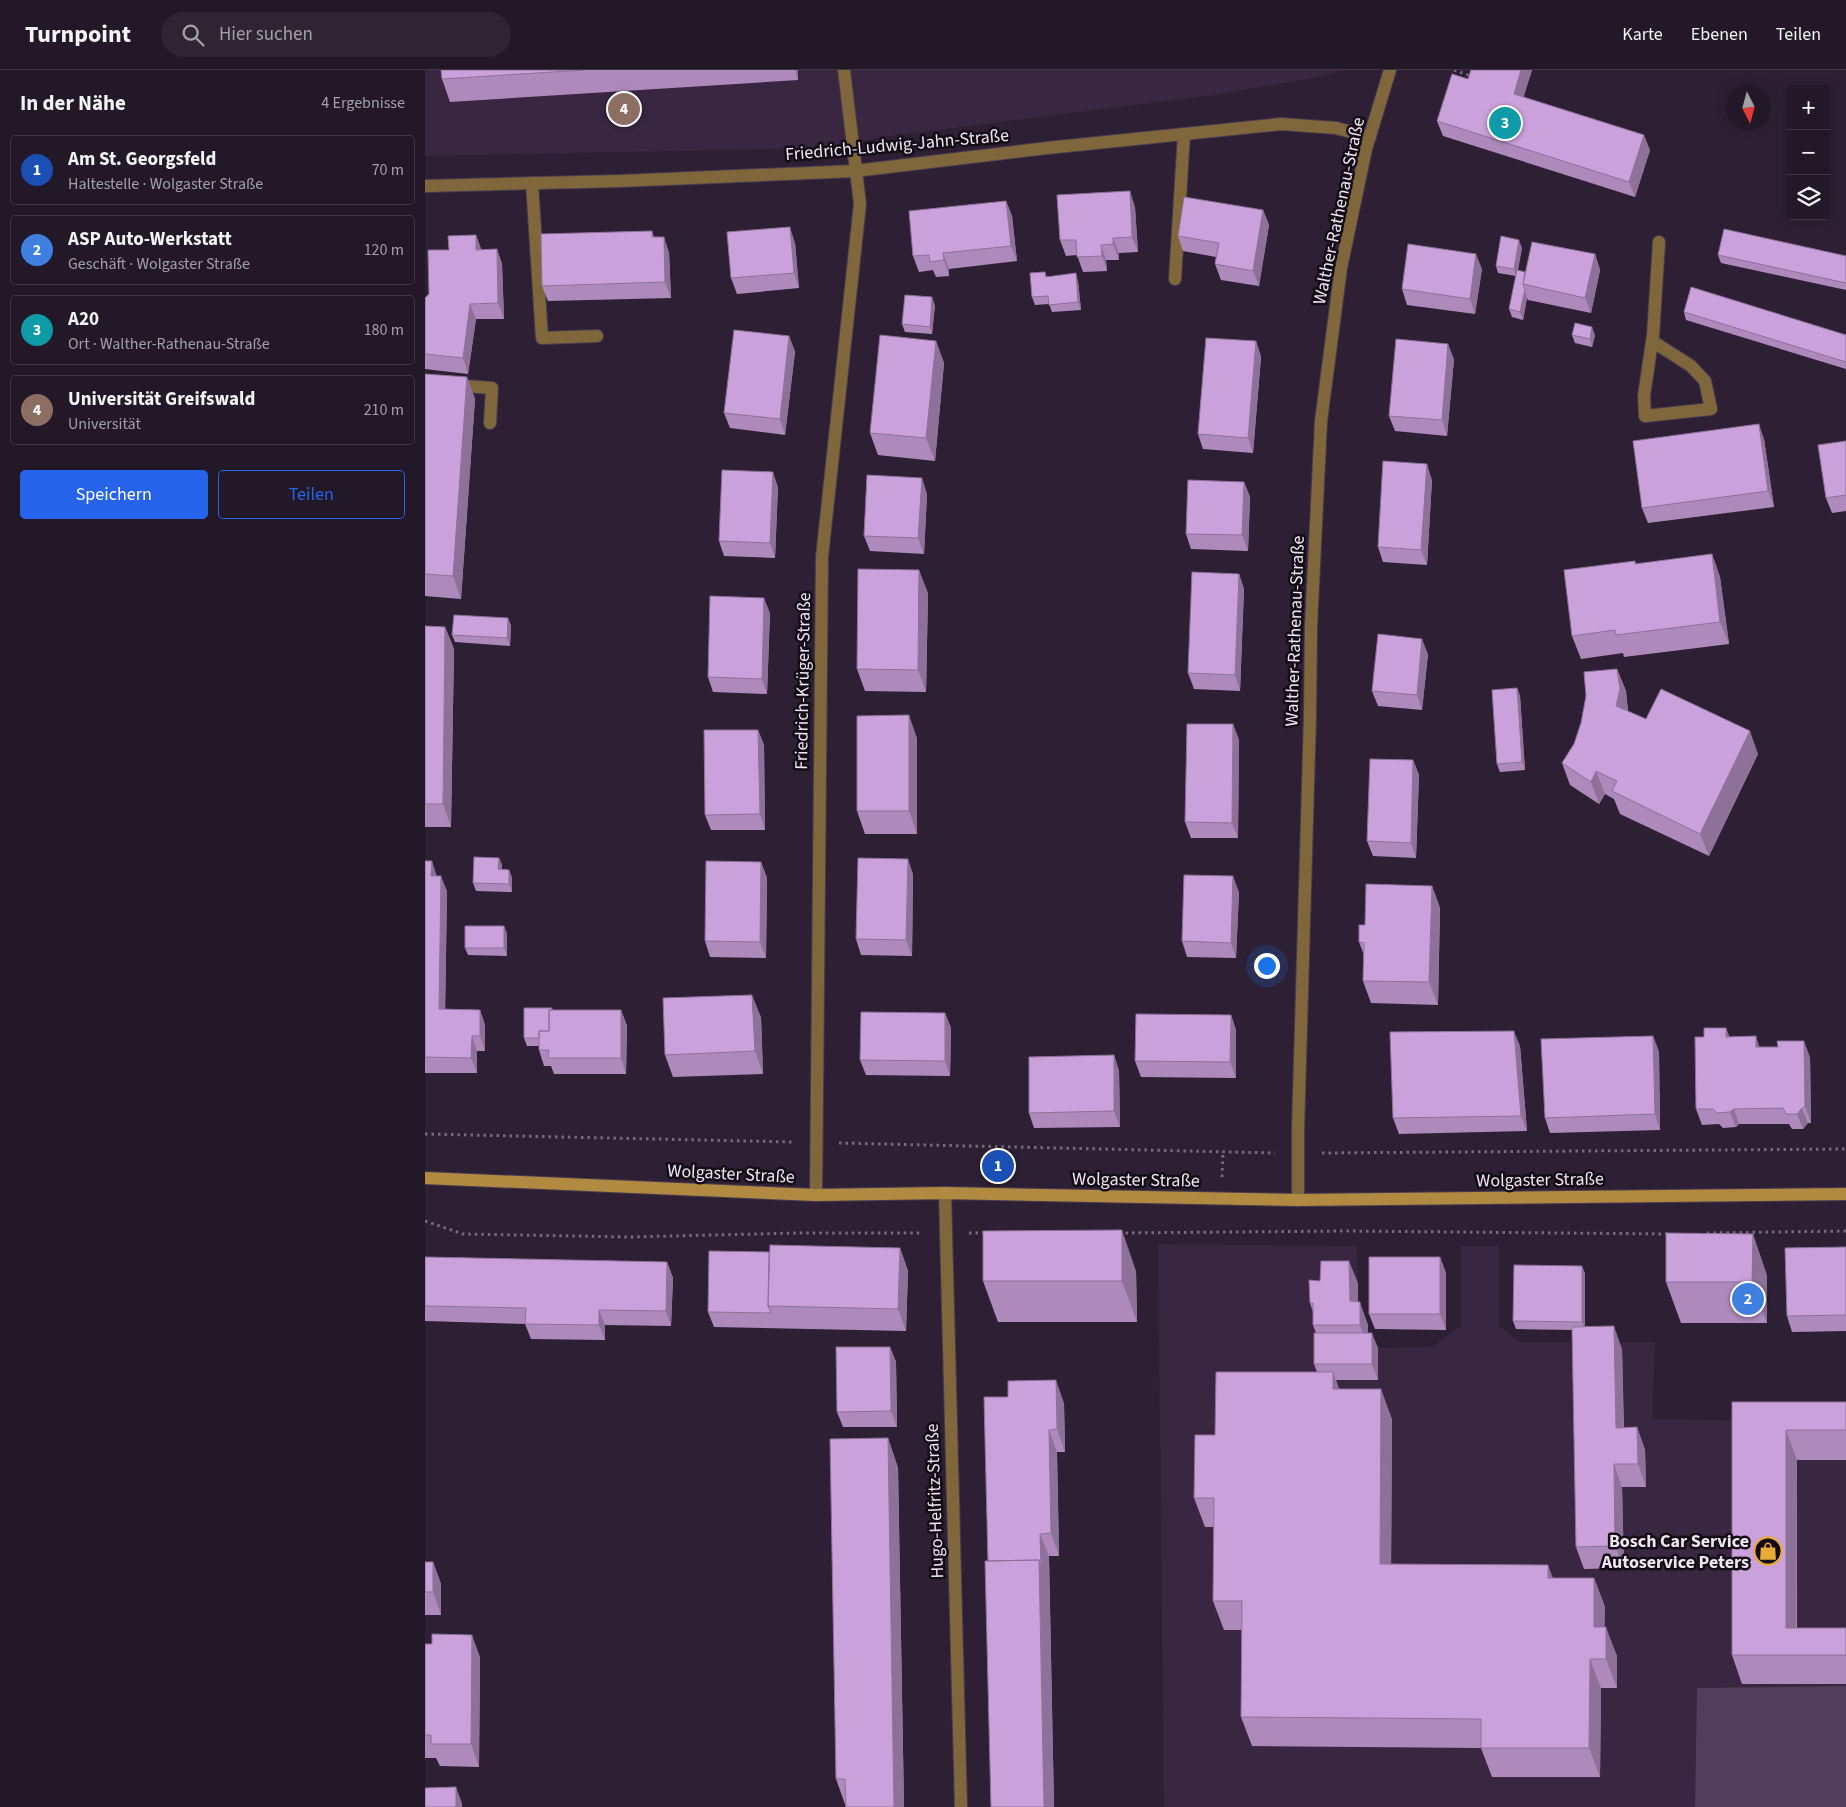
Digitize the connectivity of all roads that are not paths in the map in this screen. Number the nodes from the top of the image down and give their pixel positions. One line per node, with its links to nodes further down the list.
1 (844, 70): 5 (street, Friedrich-Krüger-Straße)
2 (1389, 70): 4 (street, Walther-Rathenau-Straße)
3 (1184, 134): 4 (street, Friedrich-Ludwig-Jahn-Straße); 5 (street, Friedrich-Ludwig-Jahn-Straße); 9 (street)
4 (1370, 137): 18 (street, Walther-Rathenau-Straße)
5 (855, 171): 6 (street, Friedrich-Ludwig-Jahn-Straße); 17 (street, Friedrich-Krüger-Straße)
6 (532, 183): 7 (street, Friedrich-Ludwig-Jahn-Straße); 10 (street)
7 (425, 186)
8 (1659, 242): 11 (street)
9 (1175, 279)
10 (597, 336)
11 (1652, 341): 11 (street)
12 (425, 383): 13 (street)
13 (490, 423)
14 (425, 1178): 17 (main road, Wolgaster Straße)
15 (945, 1193): 17 (main road, Wolgaster Straße); 18 (main road, Wolgaster Straße); 19 (street, Hugo-Helfritz-Straße)
16 (1846, 1194): 18 (main road, Wolgaster Straße)
17 (816, 1195)
18 (1298, 1200)
19 (961, 1807)

